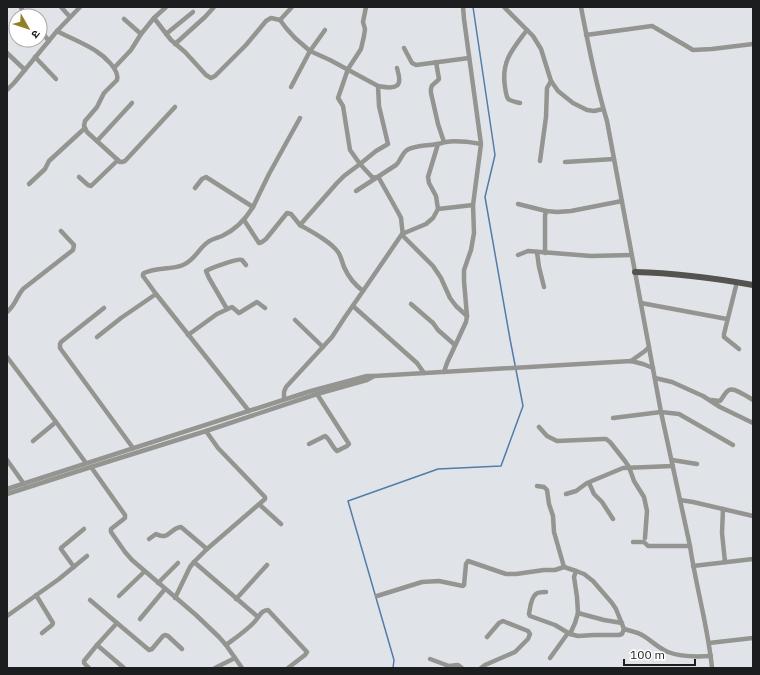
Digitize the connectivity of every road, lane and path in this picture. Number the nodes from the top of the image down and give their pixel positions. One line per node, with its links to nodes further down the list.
1 (61, 7): 11 (street)
2 (80, 7): 11 (street)
3 (166, 7): 12 (street)
4 (214, 7): 22 (street)
5 (292, 7): 14 (street)
6 (366, 7): 32 (street)
7 (463, 7): 28 (street)
8 (504, 7): 16 (street)
9 (581, 7): 20 (street)
10 (193, 12): 19 (street)
11 (70, 17): 17 (street)
12 (154, 18): 18 (street); 19 (street)
13 (124, 20): 18 (street)
14 (280, 20): 22 (street); 25 (street)
15 (325, 30): 25 (street)
16 (526, 30): 35 (street); 40 (street)
17 (57, 31): 21 (street); 30 (street)
18 (141, 34): 30 (street)
19 (166, 34): 22 (street)
20 (586, 35): 23 (street); 42 (street)
21 (49, 41): 27 (street)
22 (175, 44)
23 (753, 44)
24 (404, 48): 29 (street)
25 (310, 51): 32 (street); 36 (street)
26 (7, 53): 33 (street)
27 (35, 57): 33 (street); 34 (street)
28 (469, 58): 29 (street); 48 (street)
29 (436, 62): 46 (street)
30 (114, 68): 44 (street)
31 (397, 68): 37 (street)
32 (348, 69): 37 (street); 53 (street)
33 (25, 70): 38 (street)
34 (56, 79)
35 (551, 81): 42 (street); 51 (street)
36 (291, 86)
37 (378, 86): 53 (street)
38 (7, 90)
39 (132, 103): 45 (street)
40 (520, 103)
41 (175, 107): 50 (street)
42 (603, 109): 49 (street)
43 (300, 118): 62 (street)
44 (85, 128): 45 (street); 56 (street)
45 (97, 141): 50 (street)
46 (444, 142): 47 (street); 48 (street)
47 (438, 144): 55 (street); 63 (street)
48 (481, 144): 61 (street)
49 (614, 159): 52 (street); 59 (street)
50 (118, 160): 54 (street)
51 (540, 161)
52 (565, 162)
53 (360, 164): 55 (street); 66 (street)
54 (79, 177)
55 (378, 178): 58 (street); 68 (street)
56 (29, 184)
57 (195, 188): 62 (street)
58 (356, 191)
59 (622, 201): 64 (street); 72 (street)
60 (518, 204): 64 (street)
61 (473, 205): 63 (street); 87 (street)
62 (253, 207): 65 (street)
63 (438, 209): 68 (street)
64 (546, 211): 70 (street)
65 (244, 220): 66 (street); 79 (street)
66 (300, 225): 78 (street)
67 (61, 231): 86 (street)
68 (402, 234): 78 (street); 87 (street)
69 (537, 252): 70 (street); 71 (street); 77 (street)
70 (546, 253): 72 (street)
71 (518, 255)
72 (632, 255): 74 (street)
73 (246, 265): 85 (street)
74 (635, 272): 75 (main road); 80 (street)
75 (737, 282): 76 (main road); 88 (street)
76 (753, 284)
77 (544, 287)
78 (364, 290): 82 (street)
79 (156, 294): 90 (street); 91 (street)
80 (641, 303): 88 (street); 94 (street)
81 (411, 304): 92 (street)
82 (353, 306): 93 (street); 100 (street)
83 (104, 308): 117 (street)
84 (265, 308): 85 (street)
85 (227, 309): 90 (street)
86 (7, 312)
87 (467, 316): 92 (street)
88 (728, 319): 95 (street)
89 (295, 320): 93 (street)
90 (188, 335): 107 (street)
91 (97, 337)
92 (455, 345): 99 (street)
93 (323, 347): 104 (street)
94 (649, 347): 97 (street); 98 (street)
95 (739, 349)
96 (7, 357): 110 (street)
97 (631, 361): 98 (street); 99 (street)
98 (653, 368): 102 (street)
99 (444, 372): 100 (street)
100 (424, 373): 101 (street)
101 (374, 376): 103 (street); 104 (street)
102 (655, 378): 105 (street); 108 (street)
103 (317, 394): 113 (street); 115 (street)
104 (284, 395): 107 (street)
105 (711, 400): 106 (street); 111 (street)
106 (753, 400)
107 (249, 411): 117 (street)
108 (661, 412): 109 (street); 116 (street); 119 (street)
109 (613, 418)
110 (56, 422): 114 (street); 120 (street)
111 (753, 423)
112 (539, 427): 124 (street)
113 (206, 431): 123 (street); 132 (street)
114 (33, 441)
115 (309, 444)
116 (733, 444)
117 (133, 448): 120 (street)
118 (7, 460): 126 (street)
119 (672, 460): 121 (street); 122 (street)
120 (86, 463): 126 (street)
121 (697, 464)
122 (673, 466): 124 (street); 131 (street)
123 (91, 467): 129 (street); 153 (street)
124 (629, 467): 125 (street); 138 (street)
125 (589, 483): 130 (street); 135 (street)
126 (24, 484): 128 (street)
127 (537, 486): 151 (street)
128 (7, 489)
129 (7, 494)
130 (566, 494)
131 (680, 500): 133 (street); 141 (street)
132 (260, 505): 136 (street); 142 (street)
133 (723, 509): 134 (street); 146 (street)
134 (753, 516)
135 (613, 519)
136 (281, 524)
137 (84, 529): 150 (street)
138 (645, 538)
139 (149, 539): 142 (street)
140 (633, 542): 141 (street)
141 (690, 546): 149 (street)
142 (207, 549): 145 (street)
143 (87, 556): 150 (street)
144 (753, 560): 146 (street)
145 (194, 562): 160 (street); 161 (street)
146 (725, 562): 149 (street)
147 (178, 563): 154 (street)
148 (267, 565): 161 (street)
149 (693, 566): 174 (street)
150 (74, 567): 157 (street)
151 (564, 567): 152 (street); 159 (street)
152 (576, 571): 163 (street); 168 (street)
153 (144, 572): 154 (street); 158 (street)
154 (158, 583): 155 (street)
155 (165, 589): 160 (street); 166 (street)
156 (546, 592): 170 (street)
157 (36, 595): 164 (street); 171 (street)
158 (119, 596)
159 (377, 596)
160 (175, 598): 176 (street)
161 (236, 599): 165 (street)
162 (90, 600): 167 (street)
163 (578, 612): 168 (street); 170 (street)
164 (7, 616)
165 (258, 617): 176 (street); 186 (street)
166 (140, 619)
167 (117, 623): 175 (street); 177 (street)
168 (622, 623): 169 (street)
169 (624, 629): 170 (street); 178 (street)
170 (569, 633): 180 (street)
171 (42, 634)
172 (487, 637): 188 (street)
173 (753, 638): 174 (street)
174 (709, 643): 178 (street)
175 (97, 645): 182 (street); 183 (street)
176 (226, 646): 179 (street)
177 (182, 649)
178 (711, 656): 189 (street)
179 (235, 658): 184 (street); 185 (street)
180 (550, 658)
181 (430, 659): 187 (street)
182 (89, 668)
183 (124, 668)
184 (216, 668)
185 (242, 668)
186 (288, 668)
187 (462, 668)
188 (481, 668)
189 (712, 668)

